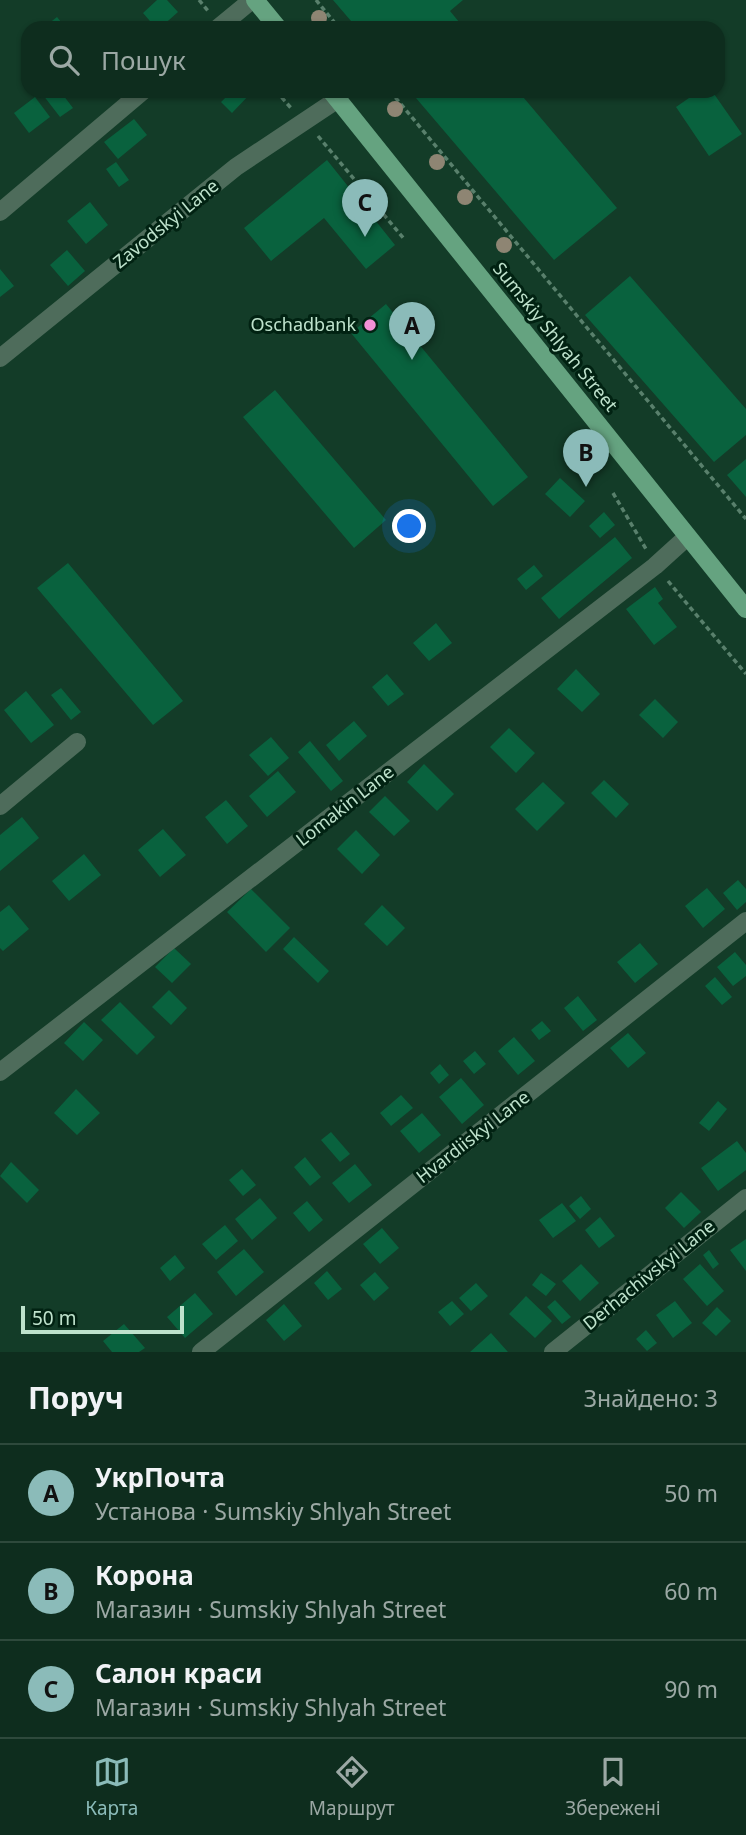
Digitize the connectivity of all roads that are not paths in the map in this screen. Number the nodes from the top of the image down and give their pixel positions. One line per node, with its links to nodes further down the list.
1 (253, 0): 2 (street); 3 (main road)
2 (227, 21)
3 (272, 21)
4 (136, 98): 7 (street)
5 (331, 98): 8 (street, Zavodskyi Lane)
6 (337, 98): 9 (main road, Sumskiy Shlyah Street)
7 (0, 212)
8 (0, 358)
9 (687, 537): 10 (main road, Sumskiy Shlyah Street); 14 (street, Lomakin Lane)
10 (746, 609)
11 (77, 742): 12 (street)
12 (0, 806)
13 (746, 921): 16 (street, Hvardiiskyi Lane)
14 (0, 1072)
15 (746, 1198): 17 (street, Derhachivskyi Lane)
16 (201, 1352)
17 (553, 1352)

